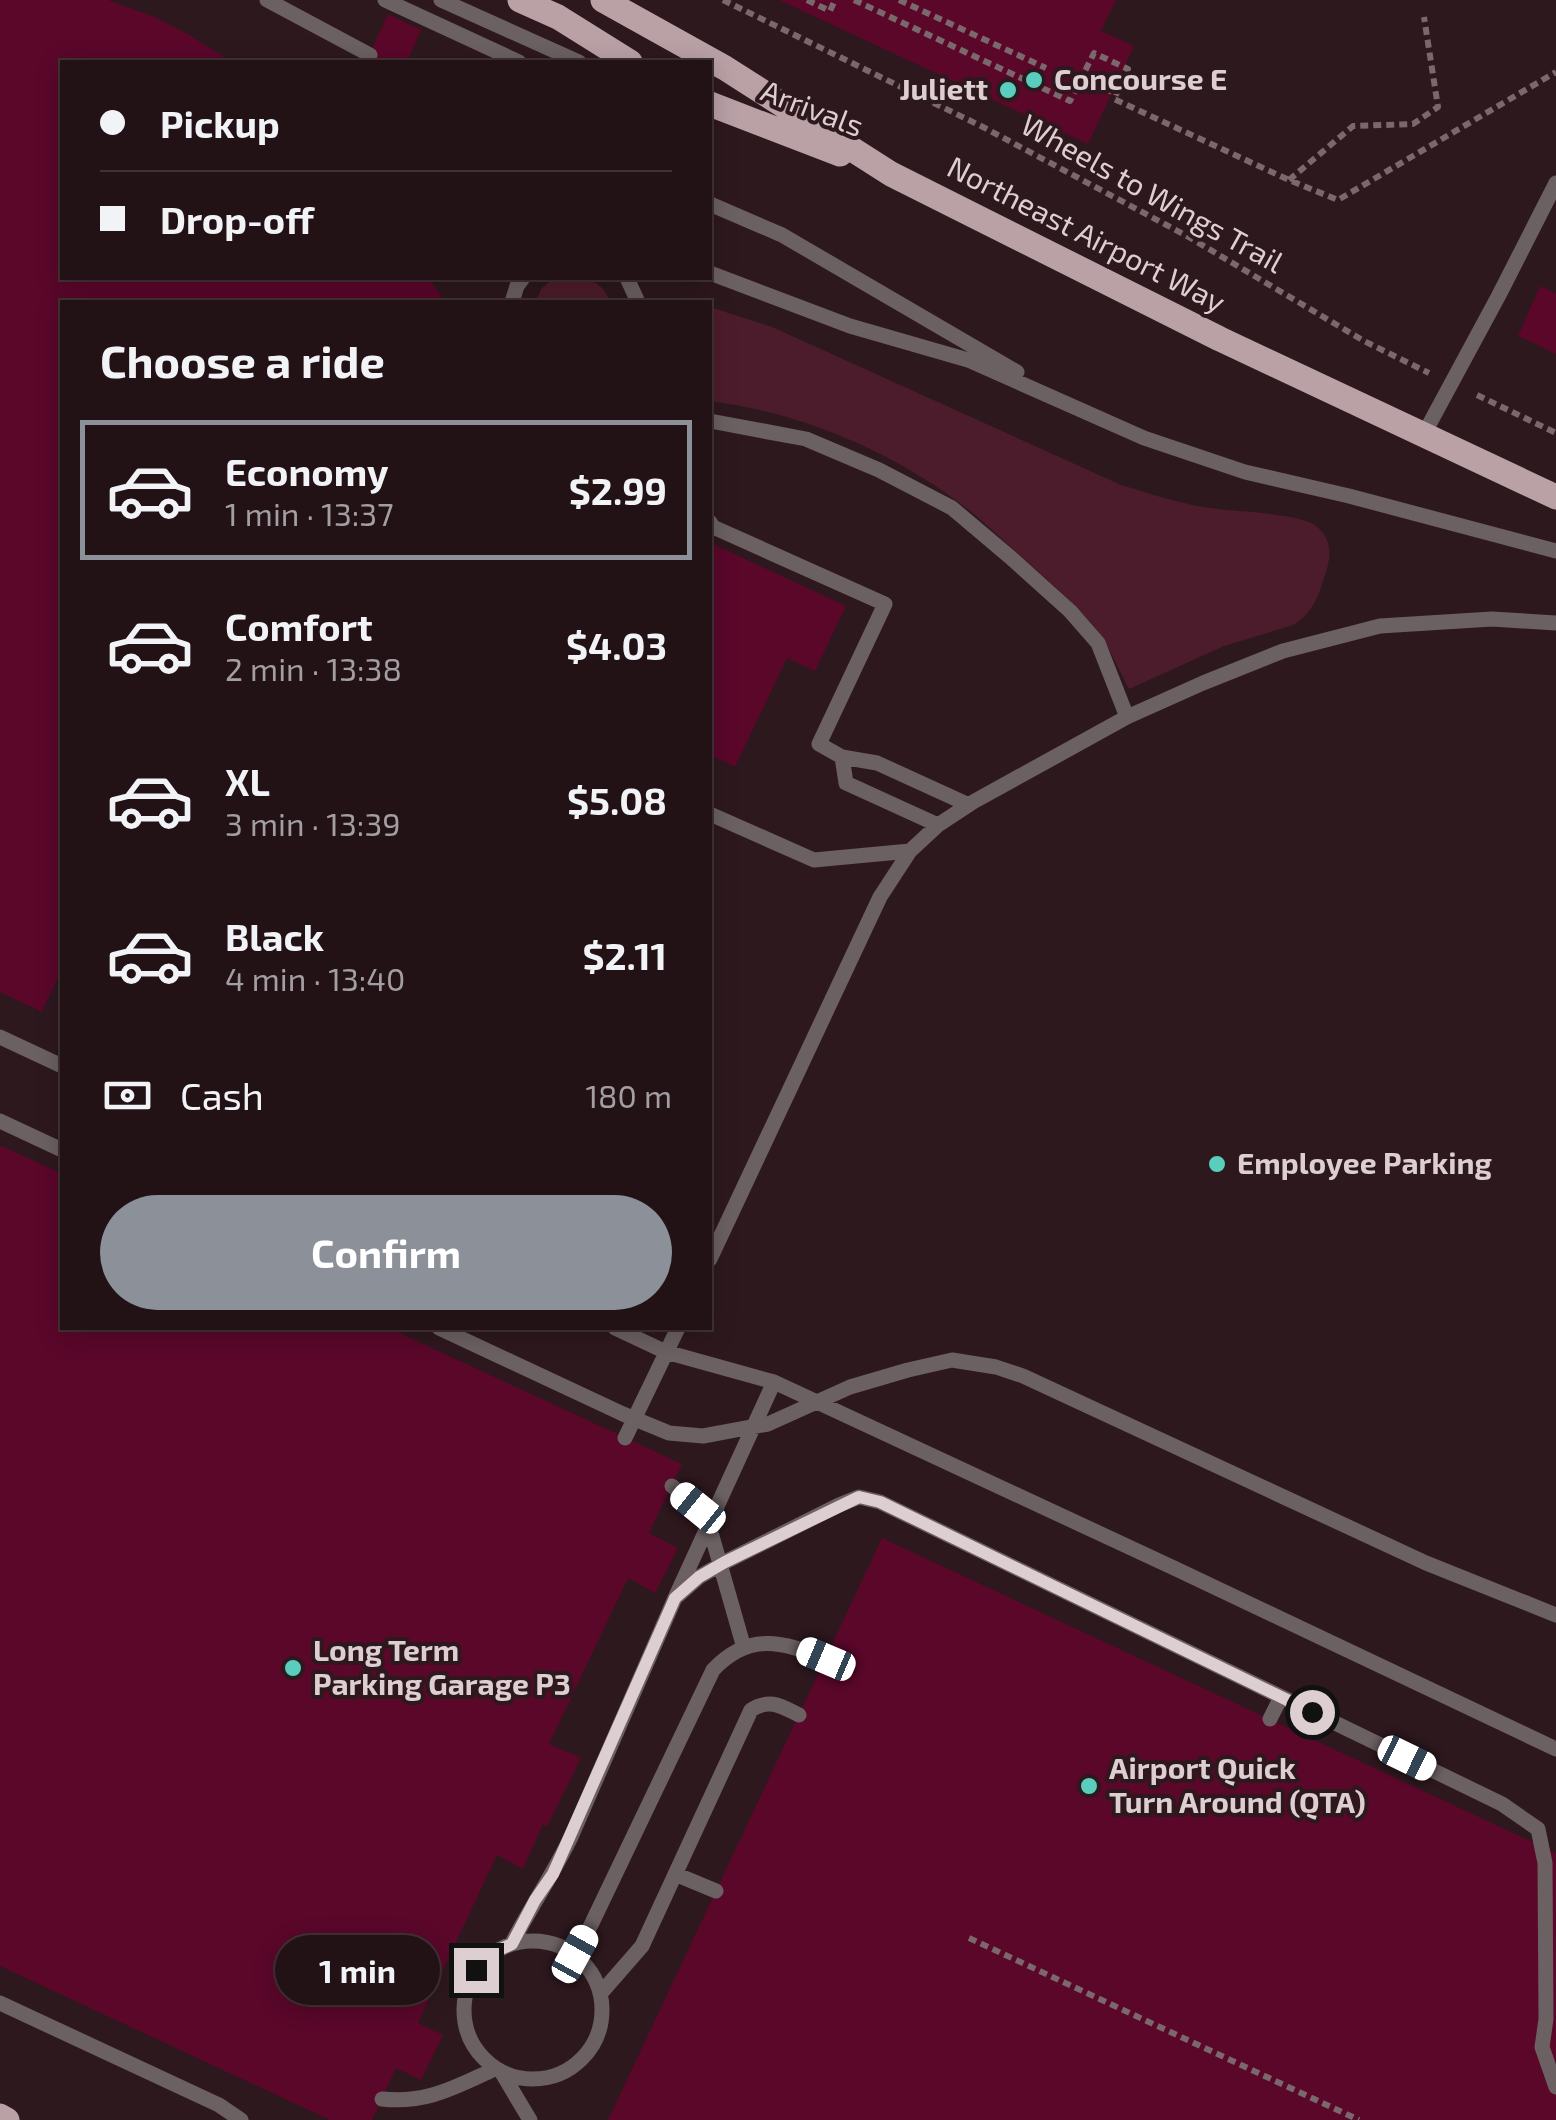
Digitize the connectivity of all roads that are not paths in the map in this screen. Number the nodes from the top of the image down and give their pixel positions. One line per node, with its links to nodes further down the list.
1 (267, 0): 6 (lane)
2 (385, 0): 7 (lane)
3 (441, 0): 8 (lane)
4 (520, 0): 9 (main road)
5 (603, 0): 10 (main road, Northeast Airport Way)
6 (370, 55)
7 (515, 60)
8 (575, 60)
9 (627, 60)
10 (711, 60)
11 (712, 61): 13 (main road, Northeast Airport Way)
12 (712, 105): 13 (main road, Arrivals)
13 (891, 174): 19 (main road, Northeast Airport Way)
14 (1556, 183): 19 (lane)
15 (712, 205): 17 (lane)
16 (713, 275): 17 (lane)
17 (1085, 412): 22 (lane)
18 (712, 421): 24 (lane)
19 (1424, 434): 20 (main road, Northeast Airport Way)
20 (1556, 497)
21 (712, 525): 25 (lane)
22 (1556, 551)
23 (1556, 623): 24 (lane)
24 (1127, 718): 26 (lane)
25 (842, 757): 26 (lane); 28 (lane)
26 (969, 804): 28 (lane)
27 (712, 815): 29 (lane)
28 (938, 826): 29 (lane)
29 (910, 851): 34 (lane)
30 (0, 1037): 31 (lane)
31 (60, 1065)
32 (0, 1120): 33 (lane)
33 (60, 1149)
34 (712, 1255)
35 (443, 1330): 43 (lane)
36 (619, 1330): 38 (lane)
37 (677, 1330): 38 (lane)
38 (666, 1352): 39 (lane); 40 (lane)
39 (774, 1382): 42 (lane); 49 (lane)
40 (625, 1438)
41 (672, 1486): 44 (lane)
42 (675, 1598): 46 (lane); 52 (lane)
43 (1556, 1615)
44 (744, 1648): 45 (lane); 53 (lane)
45 (826, 1659)
46 (1280, 1696): 48 (lane); 57 (lane)
47 (799, 1715): 50 (lane)
48 (1270, 1720)
49 (1556, 1750)
50 (675, 1874): 51 (lane); 54 (lane)
51 (716, 1891)
52 (512, 1944): 53 (lane); 56 (lane)
53 (575, 1954): 54 (lane)
54 (601, 1993): 56 (lane)
55 (0, 2003): 61 (lane)
56 (499, 2071): 58 (lane); 62 (lane)
57 (1556, 2087)
58 (382, 2099)
59 (0, 2116): 60 (main road)
60 (8, 2120)
61 (241, 2120)
62 (530, 2120)

